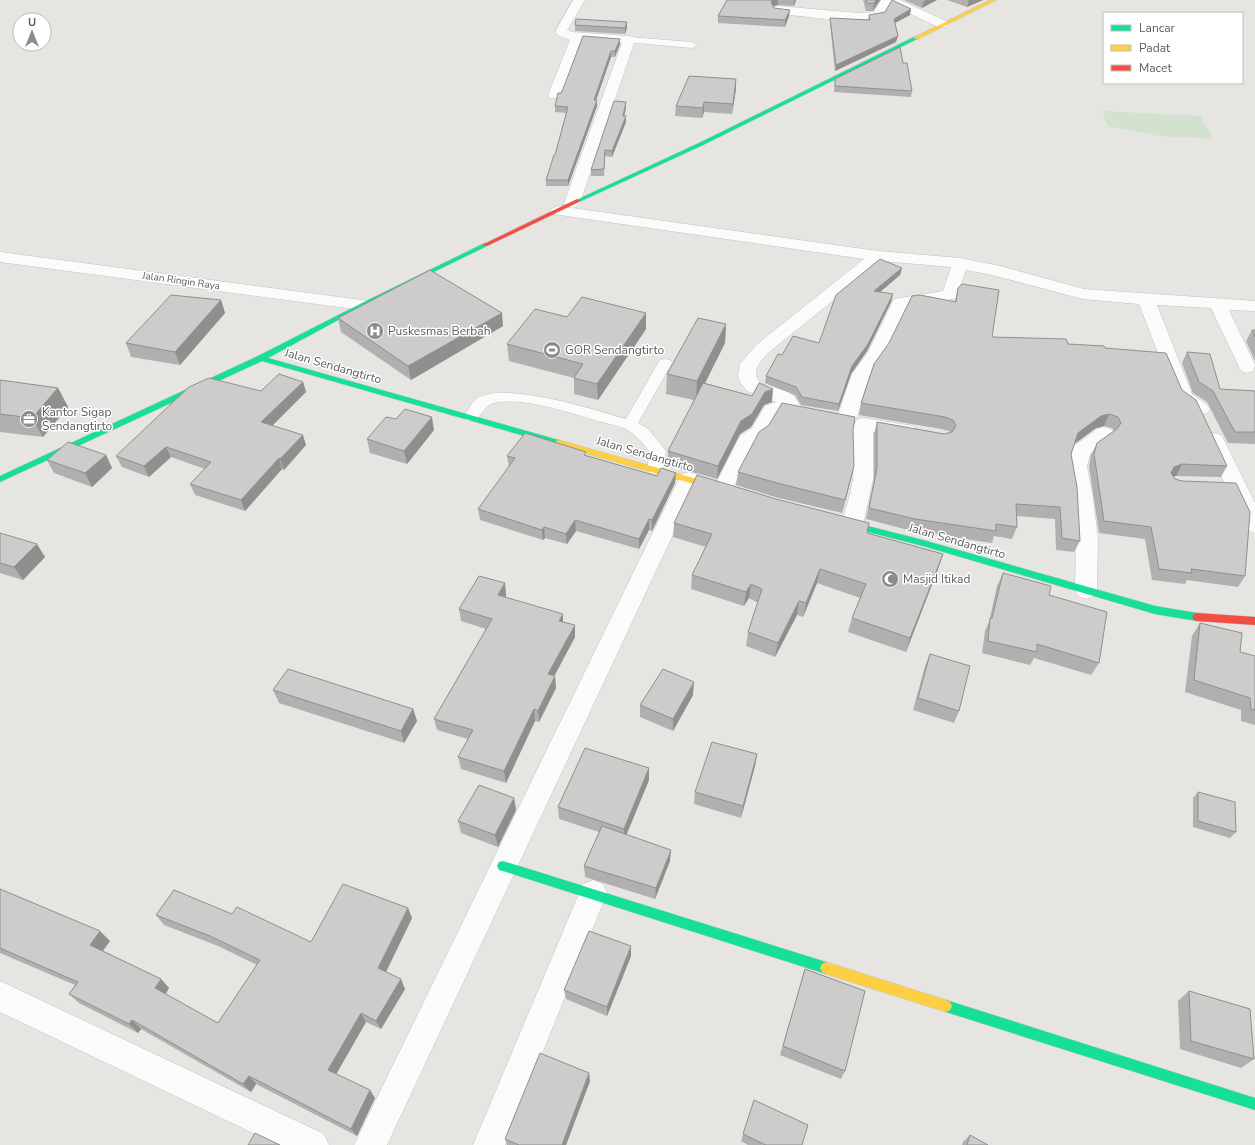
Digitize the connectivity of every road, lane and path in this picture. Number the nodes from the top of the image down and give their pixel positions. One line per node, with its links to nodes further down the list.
1 (579, 0): 7 (street)
2 (887, 0): 5 (street)
3 (891, 0): 6 (street)
4 (994, 0): 6 (street)
5 (778, 10)
6 (942, 24): 11 (street)
7 (577, 36): 8 (street); 10 (street)
8 (629, 40): 9 (lane); 11 (street)
9 (692, 45)
10 (555, 95)
11 (565, 207): 12 (street); 17 (street)
12 (878, 256): 14 (street); 22 (street)
13 (0, 257): 17 (street, Jalan Ringin Raya)
14 (960, 263): 15 (street); 24 (street)
15 (1146, 299): 16 (street); 32 (street)
16 (1218, 304): 18 (street); 21 (street)
17 (362, 305): 19 (street)
18 (1255, 306)
19 (261, 358): 23 (street, Jalan Sendangtirto); 29 (street)
20 (665, 363): 25 (lane)
21 (1246, 367)
22 (790, 409): 24 (street); 33 (street)
23 (471, 417): 25 (lane); 28 (street, Jalan Sendangtirto)
24 (855, 422): 26 (street); 35 (street)
25 (630, 425): 28 (lane)
26 (925, 434)
27 (1104, 434): 37 (street)
28 (655, 469): 30 (street, Jalan Sendangtirto)
29 (0, 479)
30 (689, 479): 33 (street, Jalan Sendangtirto); 39 (street)
31 (1214, 486): 32 (street)
32 (1246, 487): 36 (street)
33 (727, 490)
34 (830, 520): 35 (street, Jalan Sendangtirto)
35 (852, 525): 37 (street, Jalan Sendangtirto)
36 (1255, 525)
37 (1086, 590): 38 (street, Jalan Sendangtirto)
38 (1255, 621)
39 (503, 866): 40 (street); 44 (street)
40 (593, 894): 42 (street); 45 (street)
41 (0, 996): 43 (street)
42 (1255, 1104)
43 (313, 1145)
44 (370, 1145)
45 (489, 1145)

